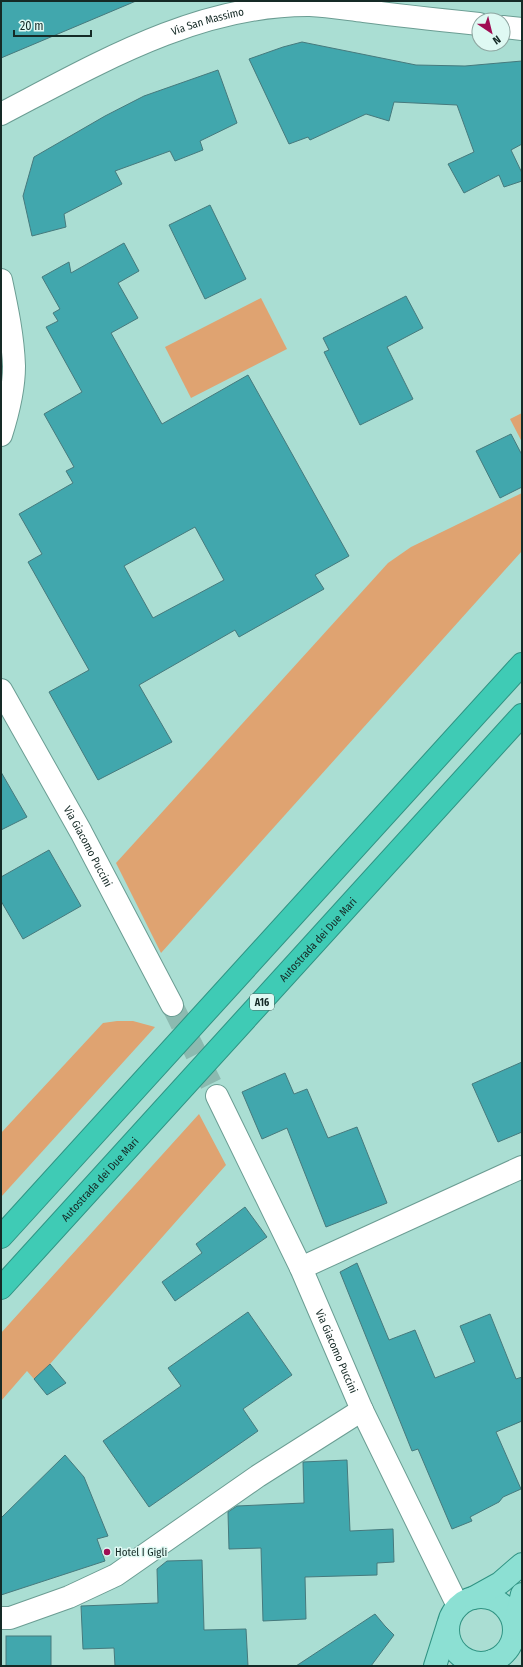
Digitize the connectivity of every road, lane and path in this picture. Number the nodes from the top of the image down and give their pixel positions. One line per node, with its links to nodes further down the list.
1 (471, 23): 4 (street, Via San Massimo)
2 (511, 28): 3 (street)
3 (522, 29)
4 (1, 114)
5 (1, 280): 6 (street)
6 (1, 435)
7 (522, 664): 13 (highway)
8 (1, 690): 10 (street, Via Giacomo Puccini)
9 (522, 715): 15 (highway, Autostrada dei Due Mari / A16)
10 (172, 1005)
11 (217, 1096): 14 (street, Via Giacomo Puccini)
12 (522, 1167): 14 (street)
13 (1, 1237)
14 (301, 1268): 16 (street, Via Giacomo Puccini)
15 (1, 1288)
16 (362, 1410): 19 (street, Via Giacomo Puccini); 20 (street)
17 (522, 1564): 19 (main road)
18 (522, 1594): 21 (main road)
19 (460, 1609): 21 (main road); 22 (main road); 23 (main road)
20 (1, 1618)
21 (514, 1628): 22 (main road)
22 (487, 1664)
23 (436, 1666)

